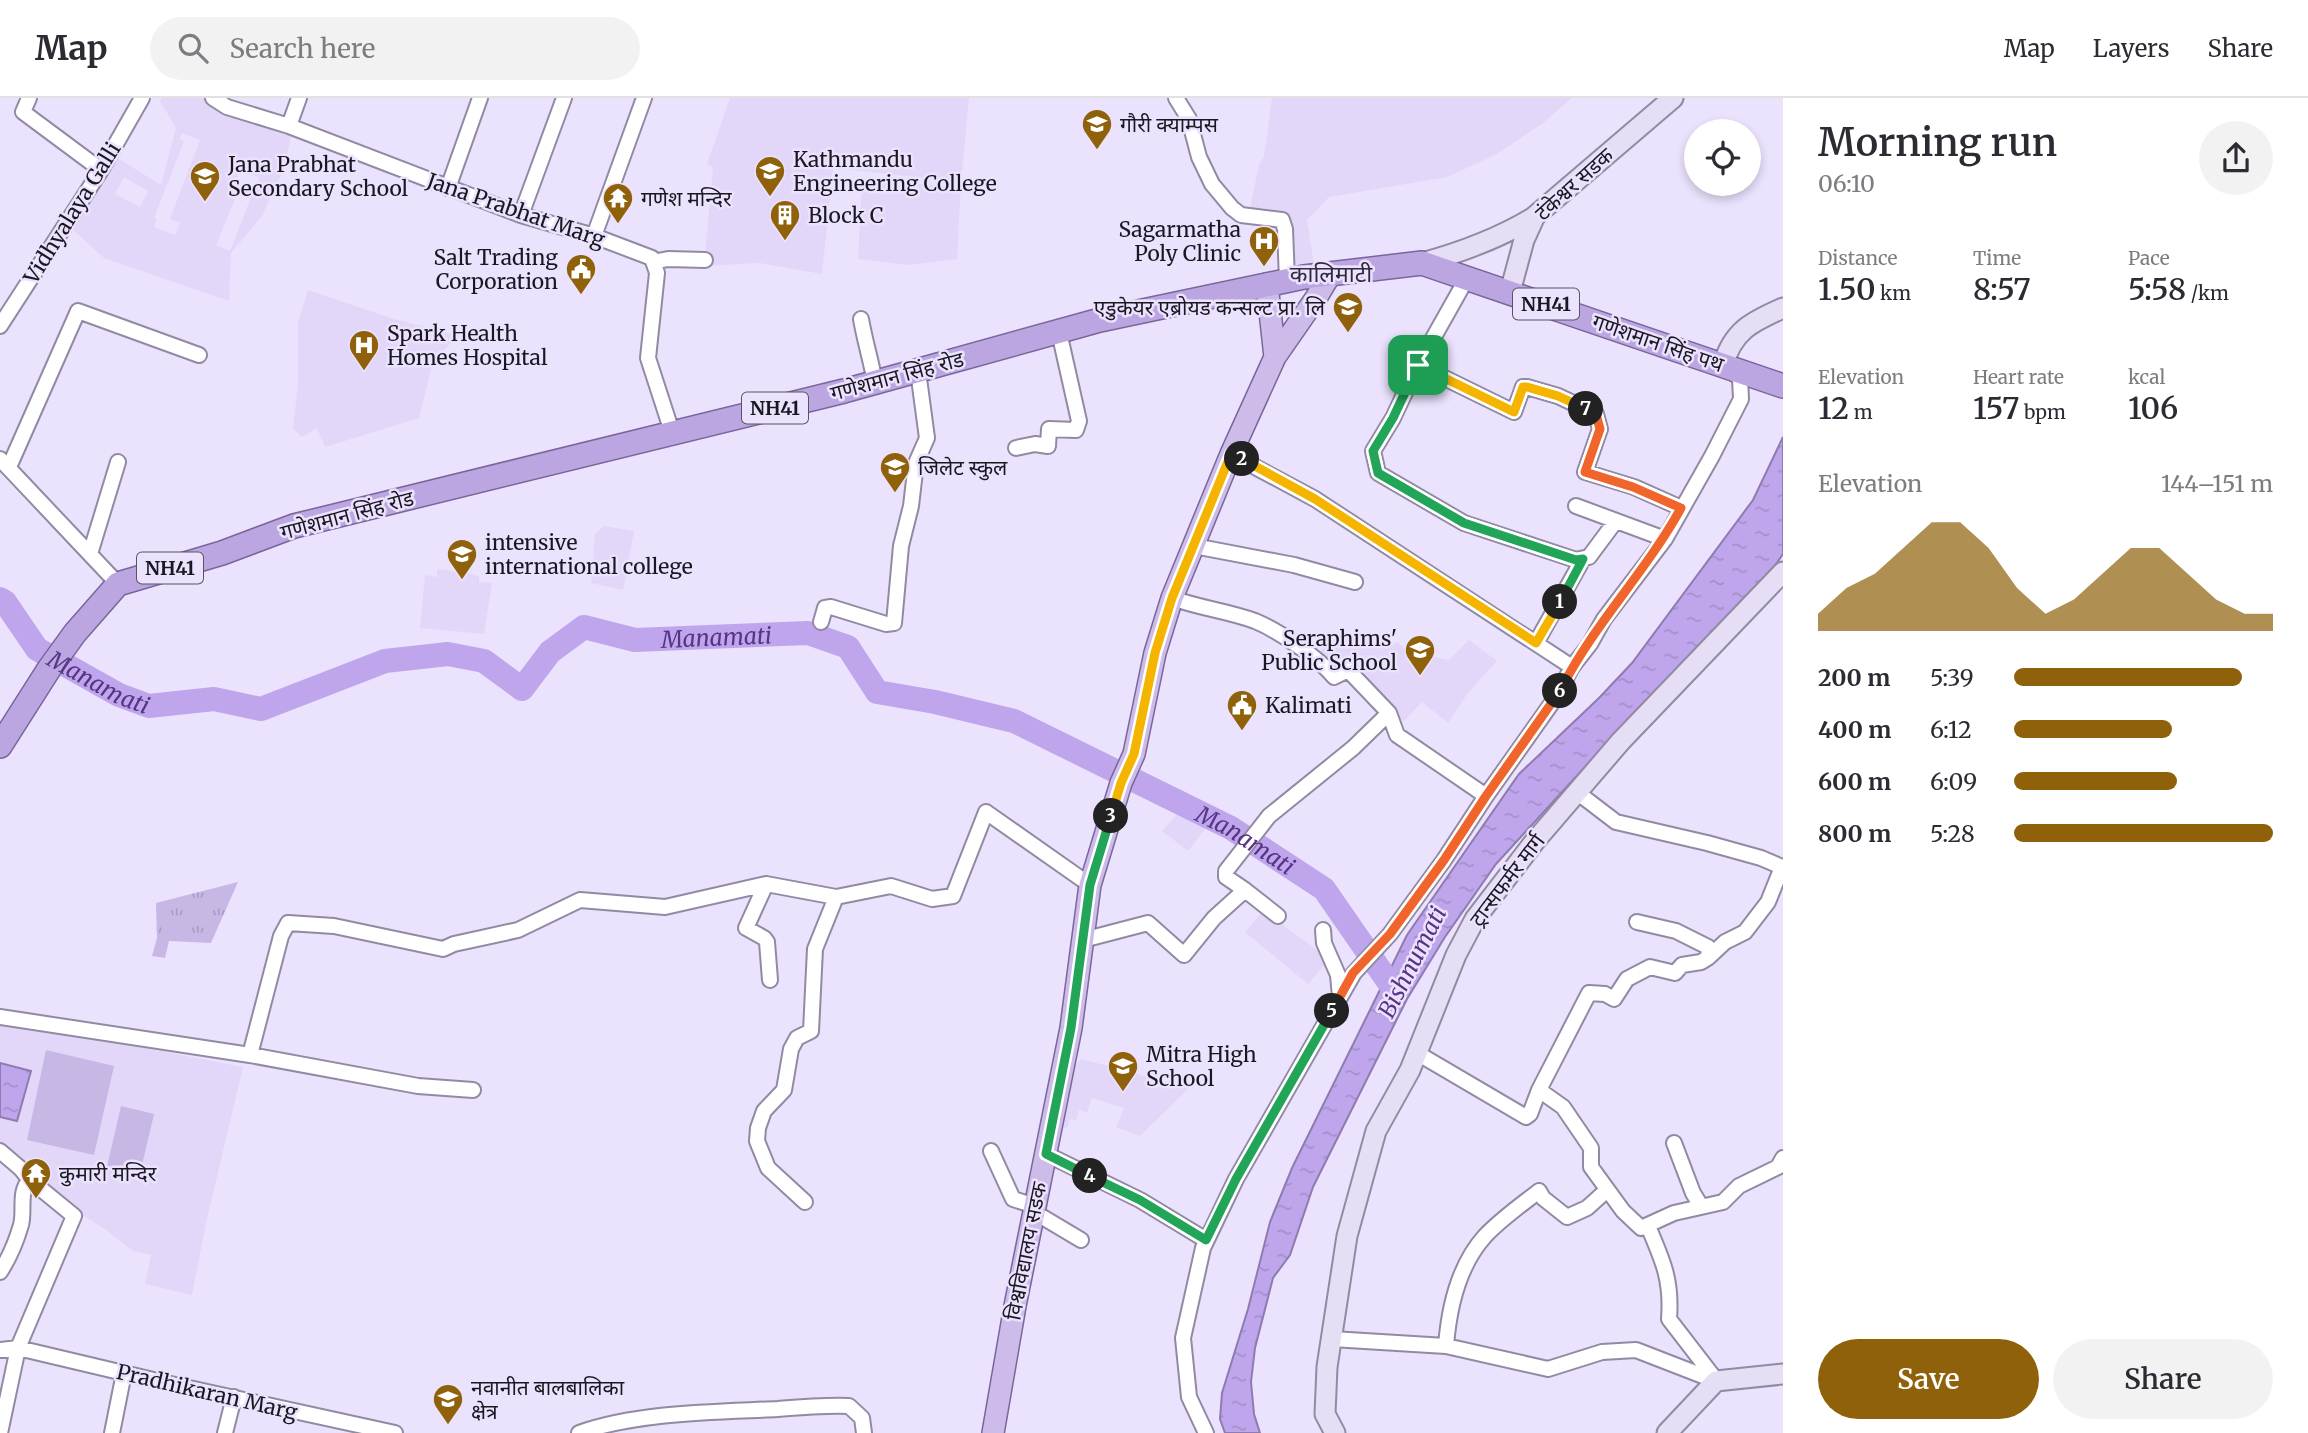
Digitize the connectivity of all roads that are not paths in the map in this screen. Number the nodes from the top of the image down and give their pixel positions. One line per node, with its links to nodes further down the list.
1 (29, 98): 11 (street)
2 (142, 98): 11 (street, Vidhyalaya Galli)
3 (213, 98): 10 (street, Jana Prabhat Marg)
4 (299, 98): 10 (street)
5 (480, 98): 12 (street)
6 (564, 98): 13 (street)
7 (643, 98): 15 (street)
8 (1176, 98): 21 (street)
9 (1673, 98): 14 (main road, टंकेश्वर सडक)
10 (289, 126): 12 (street, Jana Prabhat Marg)
11 (101, 170): 25 (street, Vidhyalaya Galli)
12 (448, 188): 13 (street, Jana Prabhat Marg)
13 (521, 215): 15 (street, Jana Prabhat Marg)
14 (1535, 216): 18 (main road); 22 (main road, टंकेश्वर सडक)
15 (594, 236): 17 (street, Jana Prabhat Marg)
16 (705, 260): 17 (street)
17 (653, 262): 34 (street)
18 (1422, 262): 19 (highway, गणेशमान सिंह पथ / NH41); 20 (highway, गणेशमान सिंह पथ / NH41)
19 (1331, 273): 21 (highway, गणेशमान सिंह रोड / NH41); 28 (main road, विश्वविद्यालय सडक)
20 (1467, 278): 22 (highway, गणेशमान सिंह पथ / NH41); 29 (street)
21 (1278, 282): 26 (highway, गणेशमान सिंह रोड / NH41); 28 (main road)
22 (1510, 292): 30 (highway, गणेशमान सिंह पथ / NH41)
23 (1783, 309): 30 (main road)
24 (861, 320): 32 (street)
25 (0, 326)
26 (1059, 332): 31 (highway, गणेशमान सिंह रोड / NH41); 35 (street)
27 (199, 355): 38 (street)
28 (1275, 357): 36 (main road, विश्वविद्यालय सडक)
29 (1418, 365): 40 (street); 45 (street)
30 (1723, 365): 33 (highway, गणेशमान सिंह पथ / NH41); 40 (street)
31 (918, 371): 32 (highway, गणेशमान सिंह रोड / NH41); 50 (street)
32 (875, 383): 34 (highway, गणेशमान सिंह रोड / NH41)
33 (1783, 386)
34 (673, 432): 48 (highway, गणेशमान सिंह रोड / NH41)
35 (1016, 448)
36 (1231, 454): 43 (main road, विश्वविद्यालय सडक); 51 (street)
37 (118, 462): 44 (street)
38 (5, 463): 44 (street)
39 (1576, 506): 41 (street)
40 (1681, 508): 42 (street)
41 (1615, 522): 42 (street); 45 (street)
42 (1665, 539): 52 (street)
43 (1194, 546): 47 (street); 49 (main road, विश्वविद्यालय सडक)
44 (90, 554): 48 (street)
45 (1583, 559): 51 (street)
46 (1783, 572): 55 (main road, ट्रान्सफर्मर मार्ग)
47 (1356, 582)
48 (118, 584): 54 (highway, NH41)
49 (1172, 598): 53 (street); 59 (main road, विश्वविद्यालय सडक)
50 (821, 622)
51 (1536, 643): 52 (street)
52 (1572, 667): 56 (street)
53 (1389, 713): 56 (street); 60 (street)
54 (0, 746)
55 (1578, 793): 57 (street); 70 (main road, ट्रान्सफर्मर मार्ग)
56 (1486, 796): 68 (street)
57 (1783, 863): 66 (street)
58 (766, 884): 61 (street); 67 (street); 71 (street)
59 (1090, 885): 61 (street); 65 (main road, विश्वविद्यालय सडक)
60 (1245, 890): 62 (street); 65 (street)
61 (836, 897): 81 (street)
62 (1278, 916)
63 (1637, 922): 66 (street)
64 (1323, 930): 68 (street)
65 (1083, 940): 77 (main road, विश्वविद्यालय सडक)
66 (1709, 957): 73 (street)
67 (770, 980)
68 (1340, 997): 86 (street)
69 (0, 1017): 71 (street)
70 (1417, 1053): 73 (street); 88 (main road, ट्रान्सफर्मर मार्ग)
71 (250, 1055): 72 (street)
72 (473, 1090)
73 (1539, 1090): 80 (street)
74 (1674, 1143): 82 (street)
75 (0, 1151): 79 (street)
76 (991, 1151): 83 (street)
77 (1046, 1154): 83 (main road, विश्वविद्यालय सडक); 86 (street)
78 (1783, 1158): 82 (street)
79 (30, 1180): 87 (street); 90 (street)
80 (1607, 1190): 84 (street); 89 (street)
81 (805, 1202)
82 (1701, 1206): 84 (street)
83 (1035, 1209): 85 (street); 103 (main road, विश्वविद्यालय सडक)
84 (1648, 1226): 94 (street)
85 (1081, 1240)
86 (1206, 1240): 104 (street)
87 (0, 1272)
88 (1332, 1339): 89 (street); 105 (main road, ट्रान्सफर्मर मार्ग)
89 (1446, 1346): 94 (street)
90 (18, 1348): 91 (street, Pradhikaran Marg); 92 (street, Pradhikaran Marg); 97 (street)
91 (0, 1350)
92 (124, 1373): 95 (street, Pradhikaran Marg); 98 (street)
93 (1783, 1374): 94 (main road)
94 (1716, 1381): 106 (main road)
95 (233, 1397): 96 (street, Pradhikaran Marg); 99 (street)
96 (329, 1426): 100 (street, Pradhikaran Marg)
97 (0, 1432)
98 (112, 1433)
99 (225, 1433)
100 (395, 1433)
101 (579, 1433): 102 (street)
102 (864, 1433)
103 (993, 1433)
104 (1206, 1433)
105 (1335, 1433)
106 (1667, 1433)

